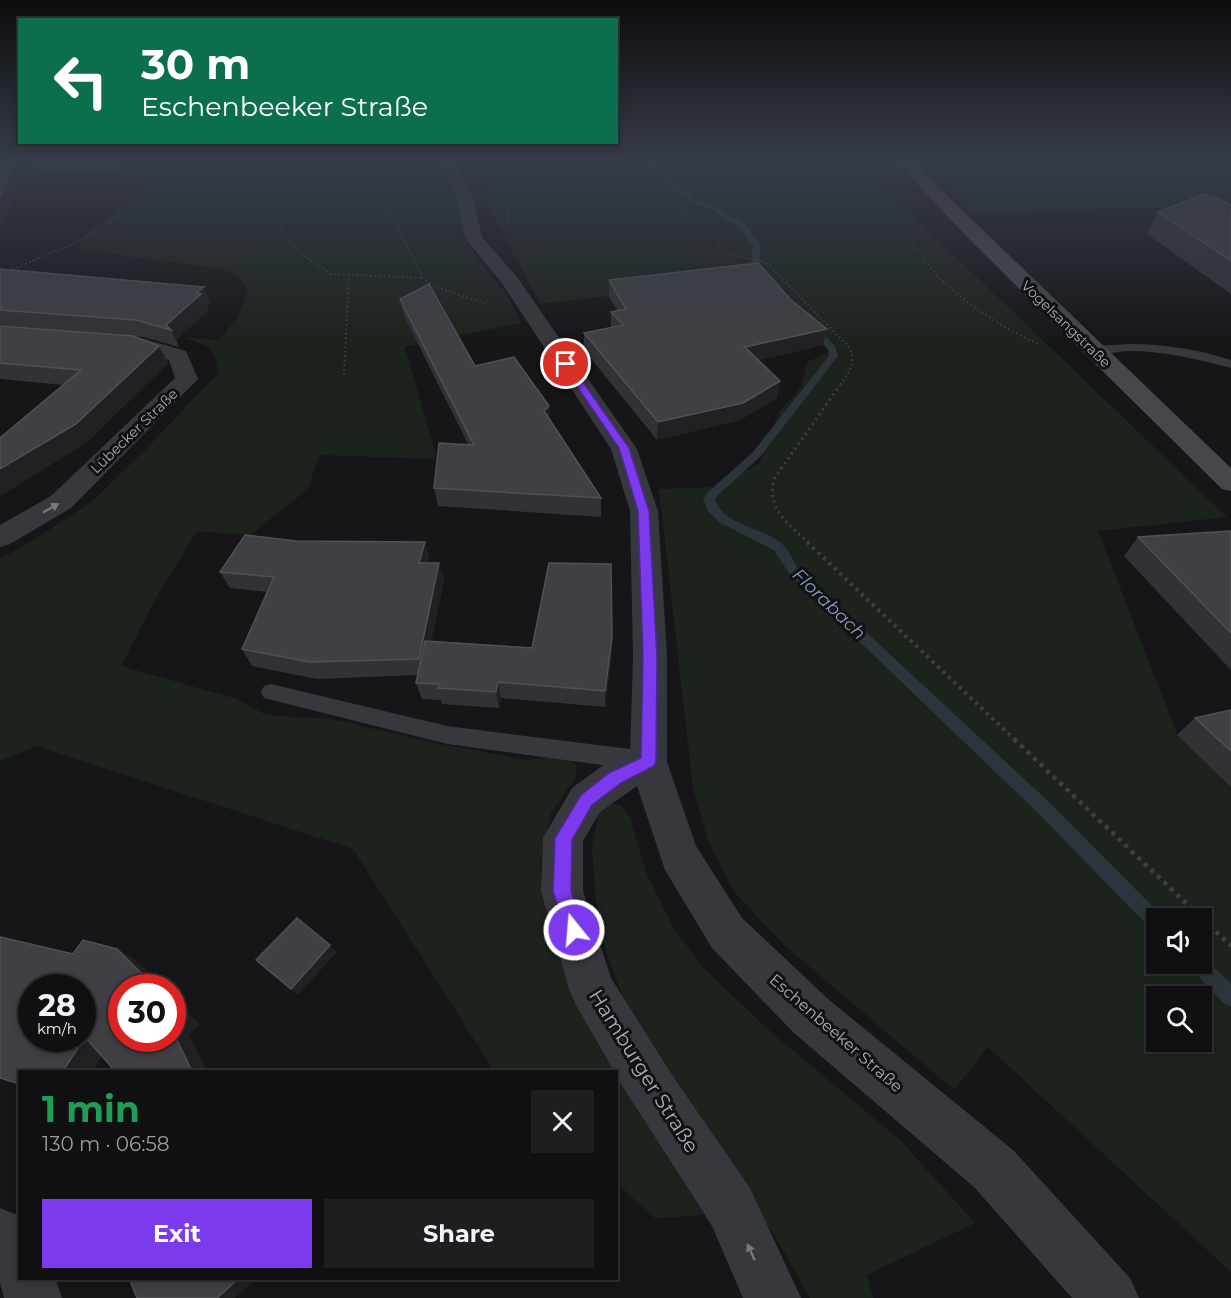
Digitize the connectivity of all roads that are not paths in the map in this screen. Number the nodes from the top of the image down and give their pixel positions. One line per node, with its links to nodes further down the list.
1 (470, 223): 9 (street, Eschenbeeker Straße)
2 (963, 223): 4 (street, Vogelsangstraße)
3 (99, 342): 7 (street, Lübecker Straße, one-way to 3)
4 (1094, 350): 5 (lane); 6 (street, Vogelsangstraße)
5 (1231, 364)
6 (1231, 483)
7 (0, 537)
8 (271, 692): 9 (lane)
9 (648, 762): 14 (street, Hamburger Straße, one-way to 9); 15 (street, Eschenbeeker Straße)
10 (0, 1236): 11 (street)
11 (18, 1256)
12 (28, 1280): 13 (street)
13 (33, 1298)
14 (772, 1298)
15 (1110, 1298)

